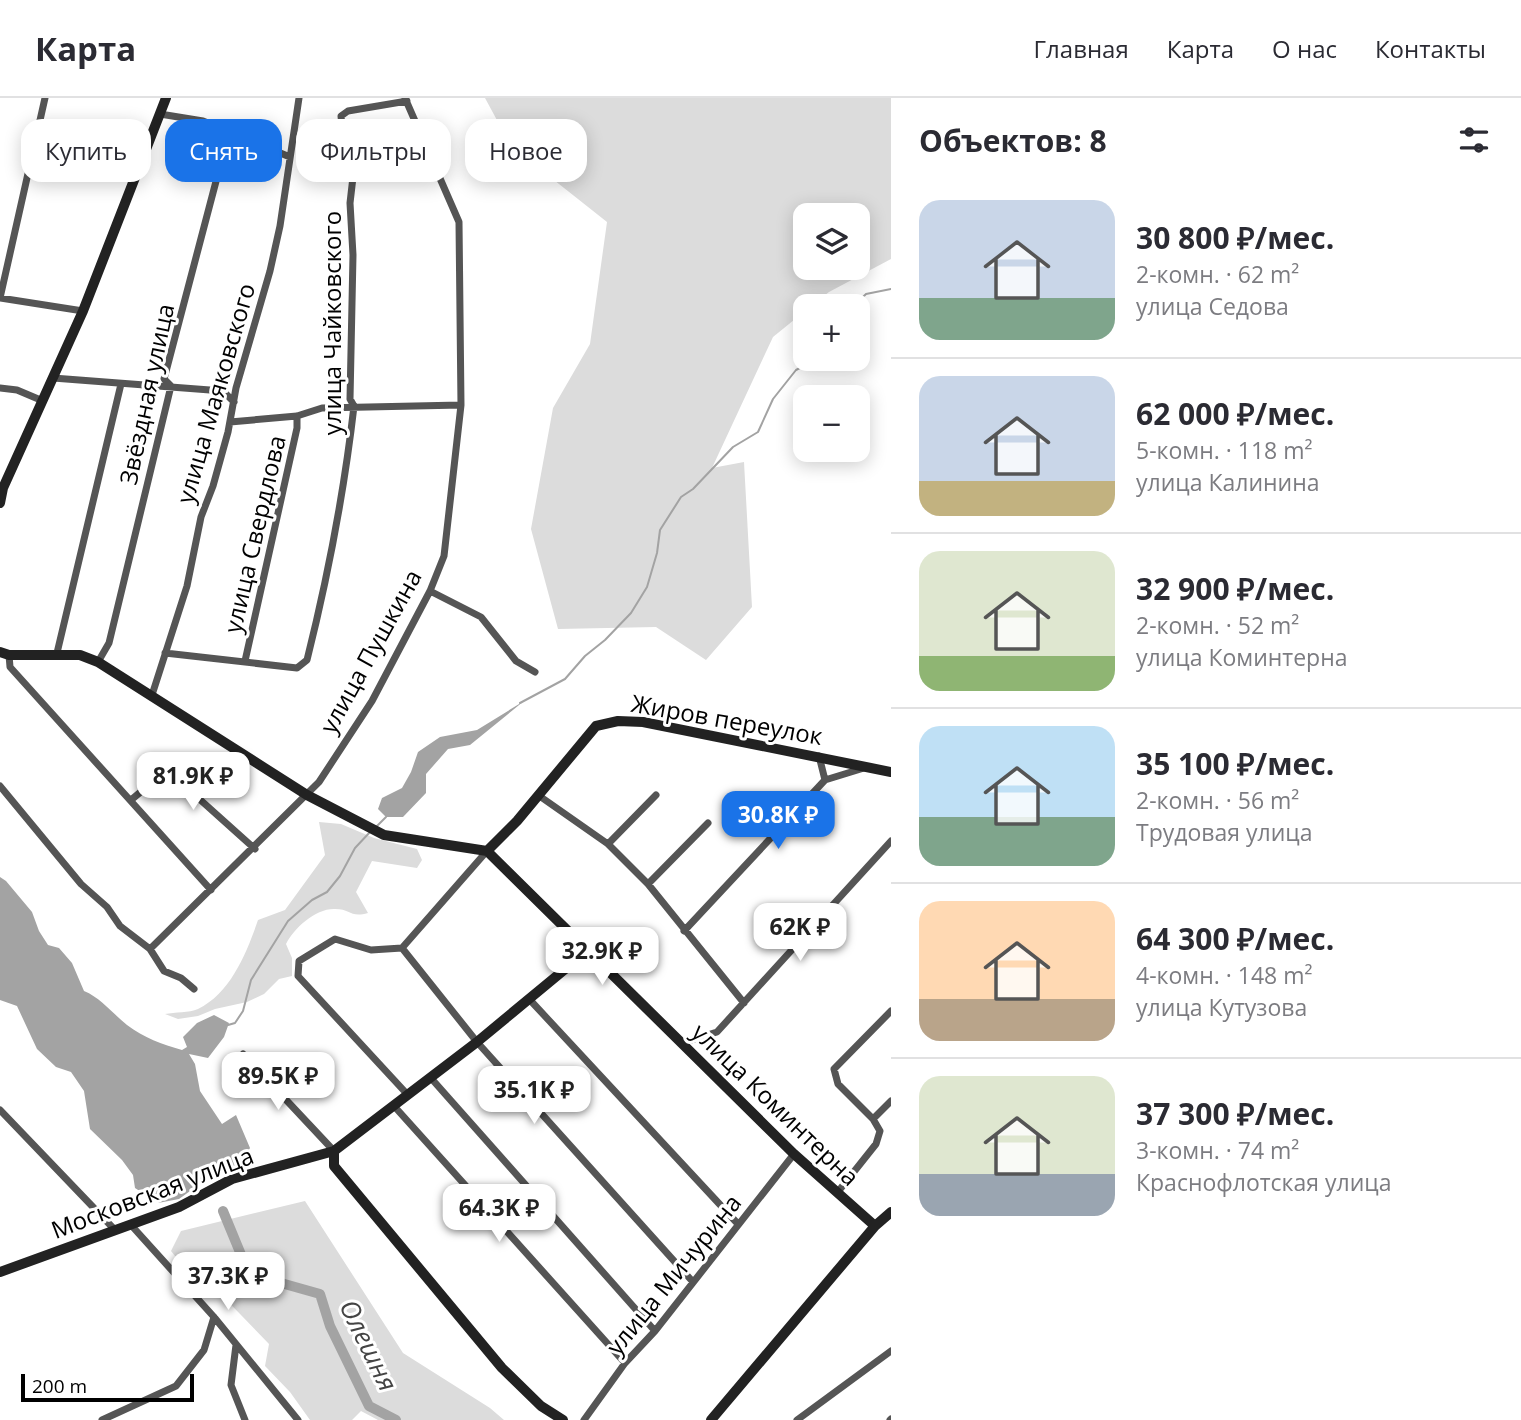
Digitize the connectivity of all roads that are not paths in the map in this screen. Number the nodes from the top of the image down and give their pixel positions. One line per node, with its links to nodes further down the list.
1 (45, 98): 10 (street)
2 (166, 98): 5 (street)
3 (299, 98): 8 (street, улица Маяковского)
4 (406, 100): 18 (street, улица Пушкина); 19 (street, улица Чайковского)
5 (160, 114): 6 (street); 11 (street)
6 (191, 119)
7 (282, 154): 8 (street)
8 (290, 157): 17 (street, улица Маяковского)
9 (216, 182): 14 (street, Звёздная улица)
10 (0, 298): 11 (street)
11 (83, 311): 12 (street)
12 (53, 379): 13 (street); 16 (street)
13 (121, 384): 14 (street); 25 (street)
14 (171, 386): 17 (street); 28 (street, Звёздная улица)
15 (0, 388): 16 (street)
16 (43, 401): 22 (street)
17 (234, 402): 21 (street, улица Маяковского)
18 (461, 405): 19 (street); 23 (street, улица Пушкина)
19 (354, 407): 20 (street); 27 (street, улица Чайковского)
20 (297, 416): 21 (street); 27 (street, улица Свердлова)
21 (230, 422): 26 (street, улица Маяковского)
22 (0, 503)
23 (430, 592): 29 (street); 36 (street, улица Пушкина)
24 (4, 653): 25 (street); 39 (street)
25 (57, 653): 28 (street)
26 (165, 653): 27 (street, улица Чайковского); 30 (street, улица Маяковского)
27 (246, 661)
28 (98, 662): 30 (street)
29 (535, 673)
30 (152, 695): 36 (street)
31 (819, 756): 32 (street, Жиров переулок); 34 (street); 37 (street, Жиров переулок)
32 (867, 767): 33 (street, Жиров переулок); 34 (street)
33 (891, 772)
34 (825, 780): 47 (street)
35 (0, 786): 49 (street)
36 (307, 795): 43 (street, улица Пушкина); 44 (street)
37 (538, 795): 42 (street); 44 (street, Жиров переулок)
38 (656, 795): 42 (street)
39 (131, 800): 43 (street); 46 (street)
40 (708, 823): 45 (street)
41 (891, 841): 53 (street)
42 (608, 844): 45 (street)
43 (255, 849): 46 (street, улица Пушкина)
44 (487, 851): 48 (street); 50 (street, улица Коминтерна)
45 (648, 884): 47 (street)
46 (211, 890): 49 (street, улица Пушкина)
47 (684, 931): 53 (street)
48 (402, 948): 55 (street); 59 (street)
49 (150, 949): 51 (street)
50 (587, 951): 52 (street, Московская улица); 56 (street, улица Коминтерна)
51 (194, 989)
52 (530, 1000): 55 (street, Московская улица); 70 (street)
53 (744, 1003): 56 (street)
54 (891, 1011): 63 (street)
55 (477, 1042): 58 (street, Московская улица); 75 (street)
56 (682, 1043): 65 (street, улица Коминтерна)
57 (243, 1054): 64 (street)
58 (430, 1077): 59 (street, Московская улица); 77 (street)
59 (407, 1094): 61 (street, Московская улица)
60 (891, 1101): 63 (street)
61 (394, 1106): 64 (street, Московская улица); 80 (street)
62 (0, 1110): 73 (street)
63 (873, 1119): 68 (street)
64 (334, 1152): 66 (street, Московская улица); 67 (street)
65 (794, 1154): 68 (street, улица Коминтерна); 70 (street, улица Мичурина)
66 (314, 1157): 67 (street); 71 (street, Московская улица)
67 (334, 1166): 84 (street)
68 (837, 1193): 72 (street, улица Коминтерна)
69 (891, 1212): 72 (street)
70 (738, 1224): 75 (street, улица Мичурина)
71 (131, 1225): 73 (street, Московская улица); 76 (street)
72 (875, 1226): 86 (street)
73 (116, 1230): 74 (street, Московская улица)
74 (0, 1272)
75 (693, 1282): 77 (street, улица Мичурина)
76 (214, 1317): 78 (street); 81 (street)
77 (655, 1331): 80 (street, улица Мичурина)
78 (236, 1345): 82 (street); 83 (street)
79 (891, 1351): 87 (street)
80 (625, 1363): 85 (street, улица Мичурина)
81 (102, 1420)
82 (245, 1420)
83 (298, 1420)
84 (563, 1420)
85 (584, 1420)
86 (710, 1420)
87 (797, 1420)

